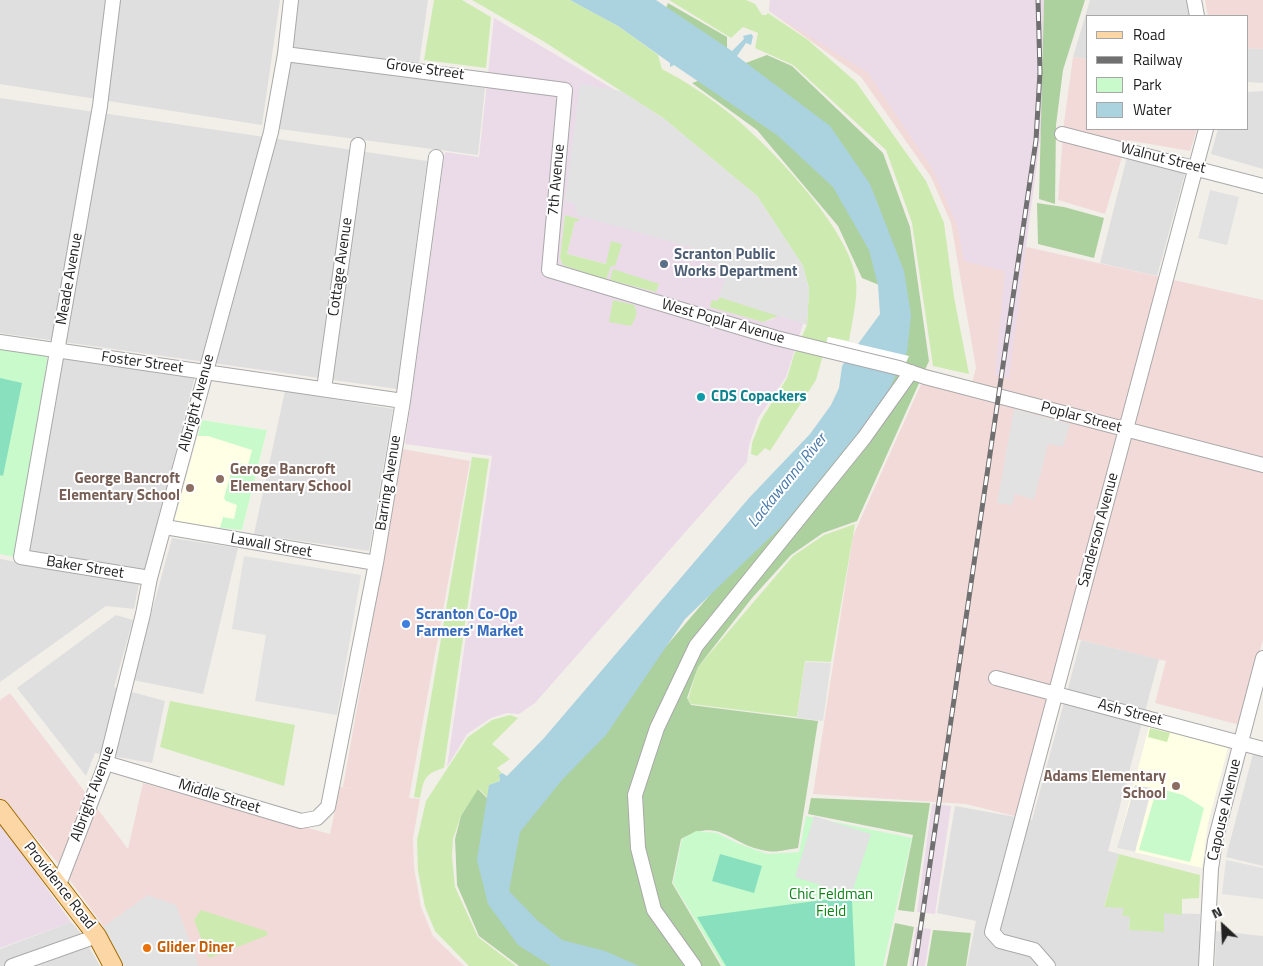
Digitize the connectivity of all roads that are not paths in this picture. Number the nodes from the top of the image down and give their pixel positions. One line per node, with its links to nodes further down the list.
1 (113, 0): 15 (street, Meade Avenue)
2 (291, 0): 5 (street, Albright Avenue)
3 (1194, 0): 4 (street)
4 (1197, 15)
5 (285, 54): 6 (street, Grove Street); 17 (street, Albright Avenue)
6 (565, 90): 13 (street, 7th Avenue)
7 (1206, 130): 11 (street, Sanderson Avenue)
8 (1062, 134): 11 (street, Walnut Street)
9 (358, 145): 18 (street, Cottage Avenue)
10 (436, 157): 19 (street, Barring Avenue)
11 (1196, 167): 12 (street, Walnut Street); 20 (street, Sanderson Avenue)
12 (1263, 186)
13 (549, 270): 16 (street, West Poplar Avenue)
14 (0, 342): 15 (street, Foster Street)
15 (58, 351): 17 (street, Foster Street); 23 (street, Meade Avenue)
16 (905, 370): 20 (street, Poplar Street); 38 (street)
17 (205, 372): 18 (street, Foster Street); 22 (street, Albright Avenue)
18 (324, 389): 19 (street, Foster Street)
19 (403, 400): 24 (street, Barring Avenue)
20 (1125, 430): 21 (street, Poplar Street); 28 (street, Sanderson Avenue)
21 (1263, 465)
22 (166, 527): 24 (street, Lawall Street); 25 (street, Albright Avenue)
23 (21, 557): 25 (street, Baker Street)
24 (376, 563): 32 (street, Barring Avenue)
25 (150, 578): 31 (street, Albright Avenue)
26 (1263, 658): 29 (street, Capouse Avenue)
27 (996, 678): 28 (street, Ash Street)
28 (1056, 694): 29 (street, Ash Street); 39 (street, Sanderson Avenue)
29 (1241, 743): 30 (street, Ash Street); 40 (street, Capouse Avenue)
30 (1263, 749)
31 (106, 764): 32 (street, Middle Street); 34 (street, Albright Avenue)
32 (328, 806)
33 (0, 808): 34 (main road, Providence Road)
34 (58, 887): 35 (main road, Providence Road)
35 (97, 936): 36 (street); 37 (main road, Providence Road)
36 (12, 966)
37 (113, 966)
38 (694, 966)
39 (1048, 966)
40 (1206, 966)

